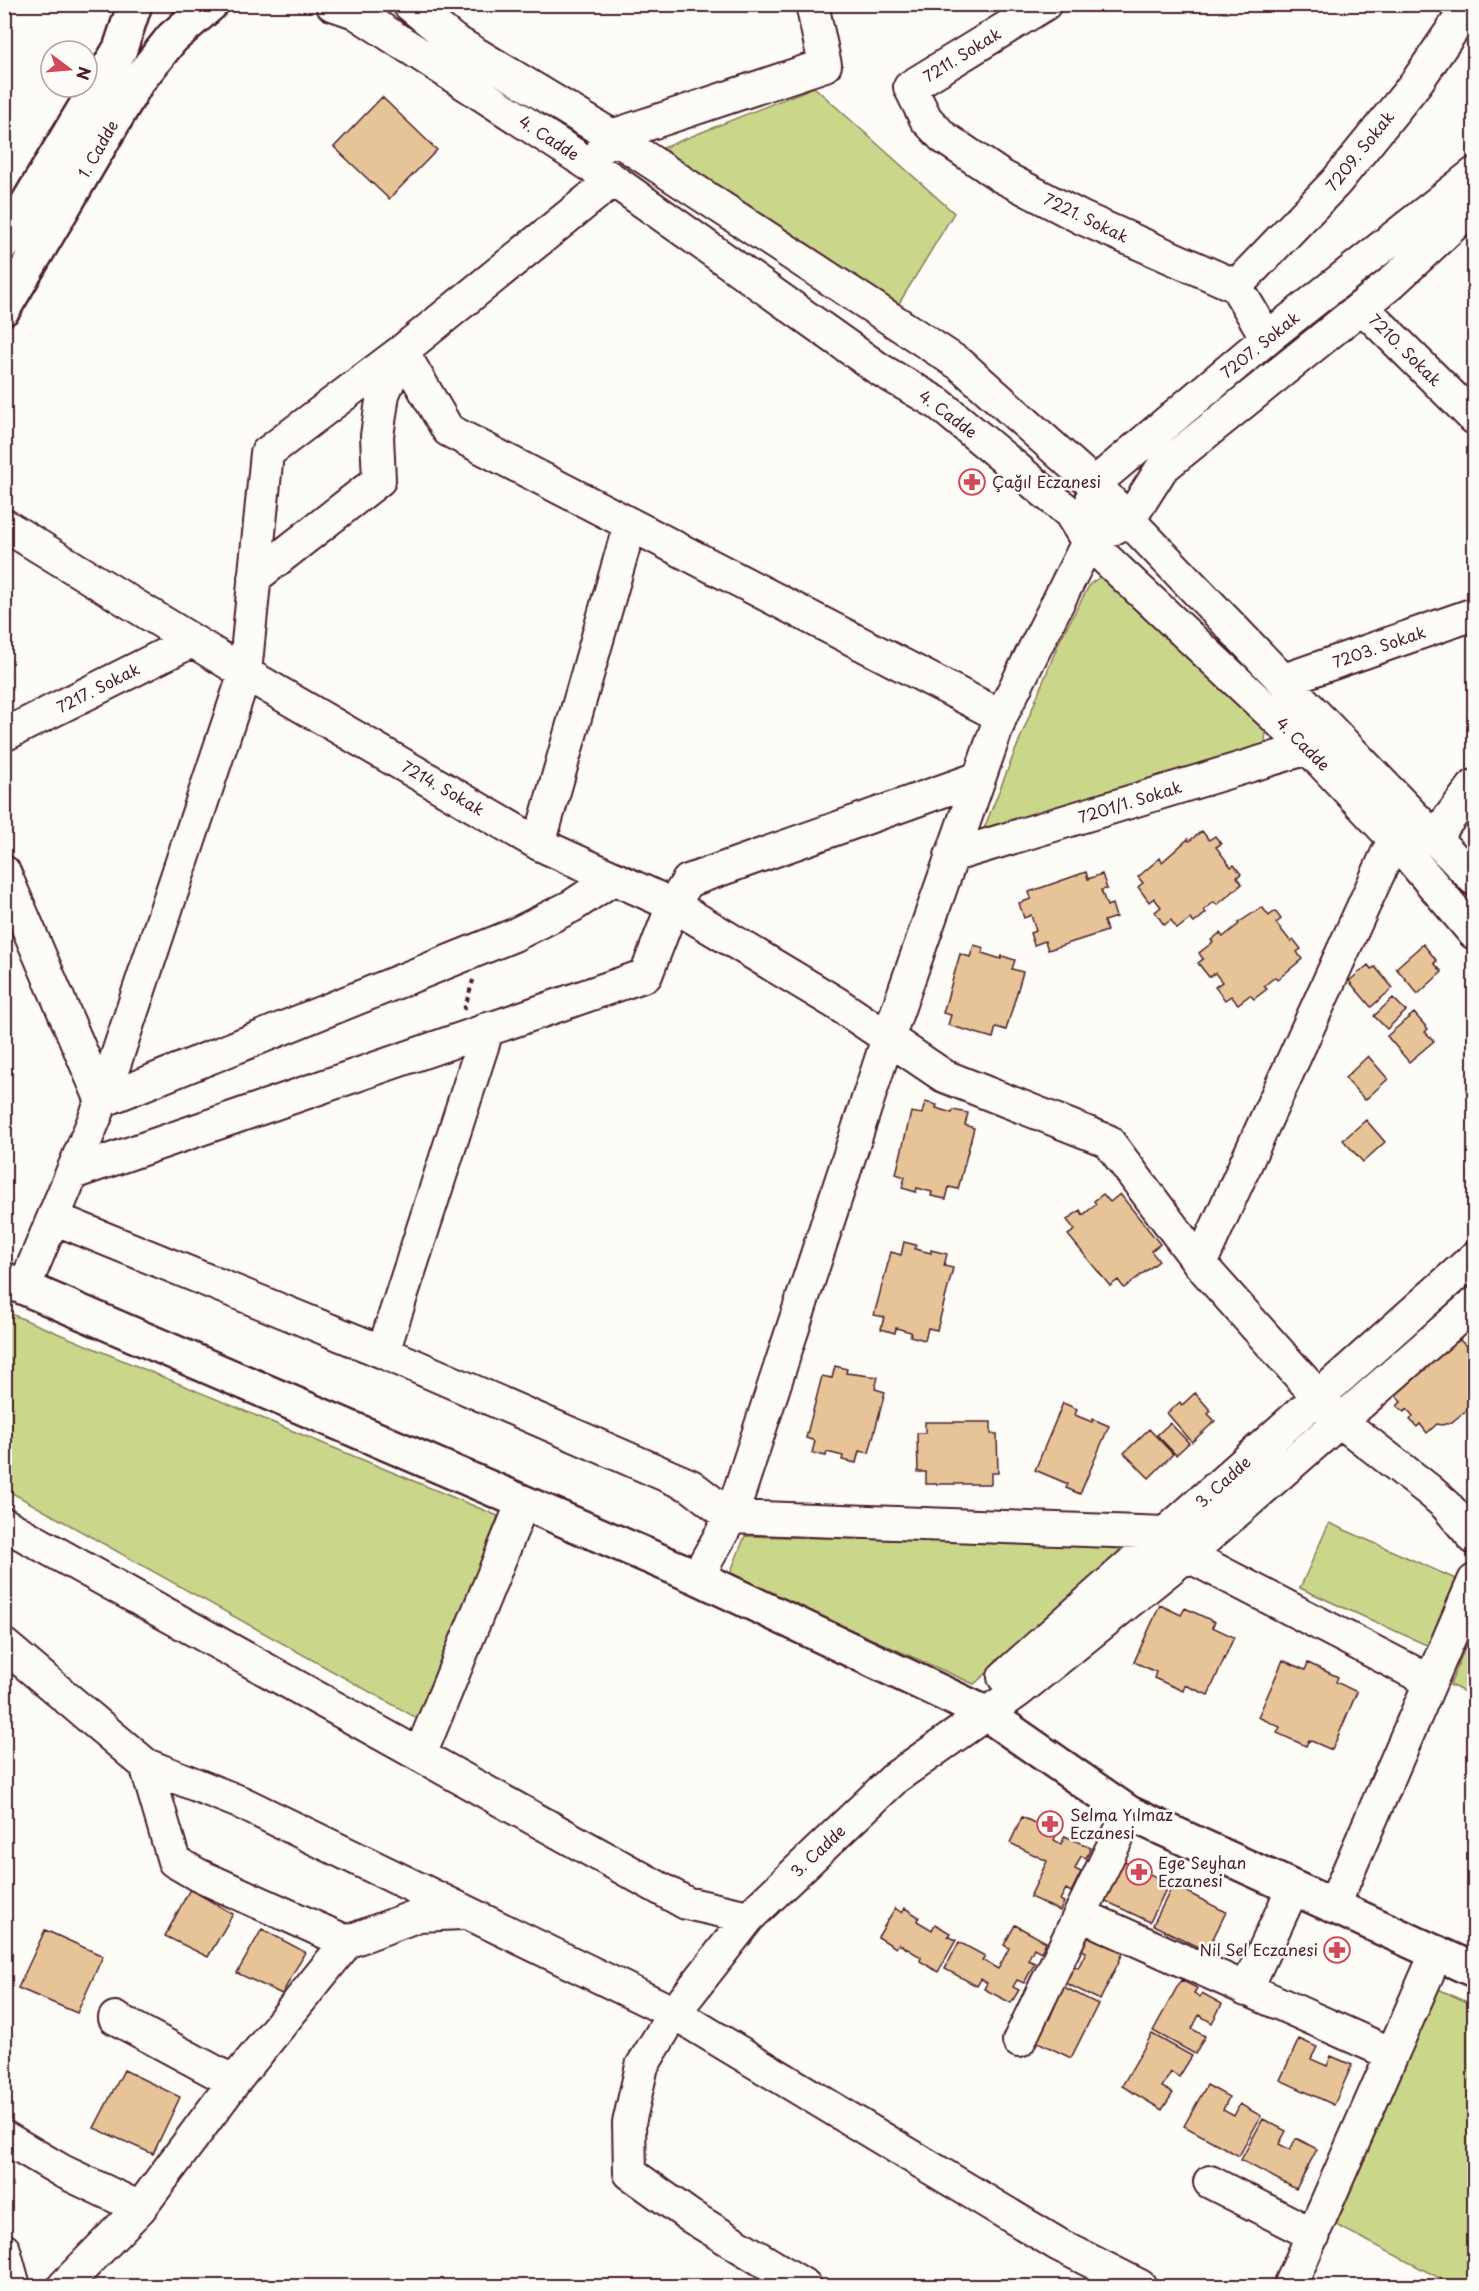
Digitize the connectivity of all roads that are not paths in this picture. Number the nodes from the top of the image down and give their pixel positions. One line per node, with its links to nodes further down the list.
1 (135, 4): 13 (main road, 1. Cadde)
2 (211, 4): 16 (main road, 1. Cadde)
3 (332, 4): 10 (street, 4. Cadde)
4 (409, 4): 9 (street, 4. Cadde)
5 (812, 4): 9 (street)
6 (1045, 4): 8 (street, 7211. Sokak)
7 (1470, 4): 14 (street, 7209. Sokak)
8 (910, 87): 14 (street, 7221. Sokak)
9 (612, 136): 10 (street); 20 (street, 4. Cadde)
10 (601, 172): 18 (street); 24 (street, 4. Cadde)
11 (1474, 174): 17 (street, 7207. Sokak)
12 (1474, 206): 15 (street)
13 (4, 243)
14 (1236, 286): 17 (street)
15 (1362, 307): 19 (street, 7210. Sokak); 21 (street)
16 (4, 308)
17 (1267, 338): 20 (street, 7207. Sokak)
18 (402, 351): 22 (street); 25 (street); 25 (street)
19 (1474, 418)
20 (1094, 484): 21 (street, 4. Cadde); 24 (street)
21 (1129, 520): 24 (street); 29 (street, 4. Cadde)
22 (630, 524): 30 (street); 37 (street)
23 (4, 525): 27 (street, 7214. Sokak)
24 (1088, 542): 30 (street); 32 (street, 4. Cadde)
25 (254, 578): 28 (street)
26 (1474, 614): 29 (street, 7203. Sokak)
27 (192, 641): 28 (street, 7214. Sokak); 31 (street, 7217. Sokak)
28 (245, 673): 37 (street, 7214. Sokak); 46 (street)
29 (1284, 680): 35 (street, 4. Cadde)
30 (1001, 716): 33 (street)
31 (4, 735)
32 (1308, 748): 36 (street, 4. Cadde); 38 (street, 7201/1. Sokak)
33 (979, 778): 38 (street); 42 (street)
34 (1474, 786): 35 (street)
35 (1435, 837): 41 (street, 4. Cadde)
36 (1394, 839): 43 (street, 4. Cadde); 50 (street)
37 (539, 844): 40 (street, 7214. Sokak)
38 (951, 856): 45 (street)
39 (4, 872): 46 (street)
40 (614, 878): 42 (street, 7214. Sokak); 46 (street)
41 (1474, 879)
42 (673, 905): 44 (street); 45 (street, 7214. Sokak)
43 (1474, 933)
44 (488, 1028): 47 (street); 53 (street)
45 (888, 1038): 50 (street, 7214. Sokak); 57 (street)
46 (102, 1101): 47 (street)
47 (73, 1173): 48 (street)
48 (54, 1218): 51 (street); 53 (street)
49 (1474, 1258): 54 (street, 3. Cadde)
50 (1200, 1264): 54 (street, 7214. Sokak)
51 (14, 1284): 56 (main road)
52 (1474, 1304): 55 (street, 3. Cadde)
53 (383, 1352): 57 (street)
54 (1318, 1396): 55 (street, 7214. Sokak); 60 (street, 3. Cadde)
55 (1340, 1421): 59 (street, 7214. Sokak); 60 (street, 3. Cadde)
56 (523, 1502): 61 (main road); 66 (street)
57 (731, 1517): 60 (street); 61 (street)
58 (4, 1524): 66 (street)
59 (1474, 1538)
60 (1177, 1544): 64 (street); 65 (street, 3. Cadde)
61 (697, 1577): 65 (main road)
62 (1474, 1581): 64 (street)
63 (4, 1645): 67 (street)
64 (1430, 1681): 70 (street)
65 (985, 1713): 68 (main road); 73 (street, 3. Cadde)
66 (420, 1755): 73 (street)
67 (146, 1765): 71 (street); 74 (street)
68 (1129, 1813): 69 (main road); 72 (street)
69 (1293, 1888): 70 (main road); 77 (street)
70 (1333, 1907): 75 (main road)
71 (466, 1913): 74 (street); 78 (street)
72 (1081, 1915): 77 (street); 80 (street)
73 (749, 1917): 78 (street, 3. Cadde)
74 (347, 1942): 82 (street)
75 (1437, 1952): 76 (main road); 81 (street)
76 (1474, 1970)
77 (1246, 1990): 81 (street)
78 (674, 2013): 90 (street, 3. Cadde); 91 (street)
79 (116, 2018): 82 (street)
80 (1019, 2041)
81 (1392, 2054): 86 (street)
82 (234, 2082): 85 (street)
83 (4, 2137): 85 (street)
84 (1210, 2182): 86 (street)
85 (140, 2208): 89 (street)
86 (1314, 2235): 92 (street)
87 (4, 2250): 88 (street)
88 (14, 2286)
89 (64, 2286)
90 (805, 2286)
91 (1140, 2286)
92 (1290, 2286)

